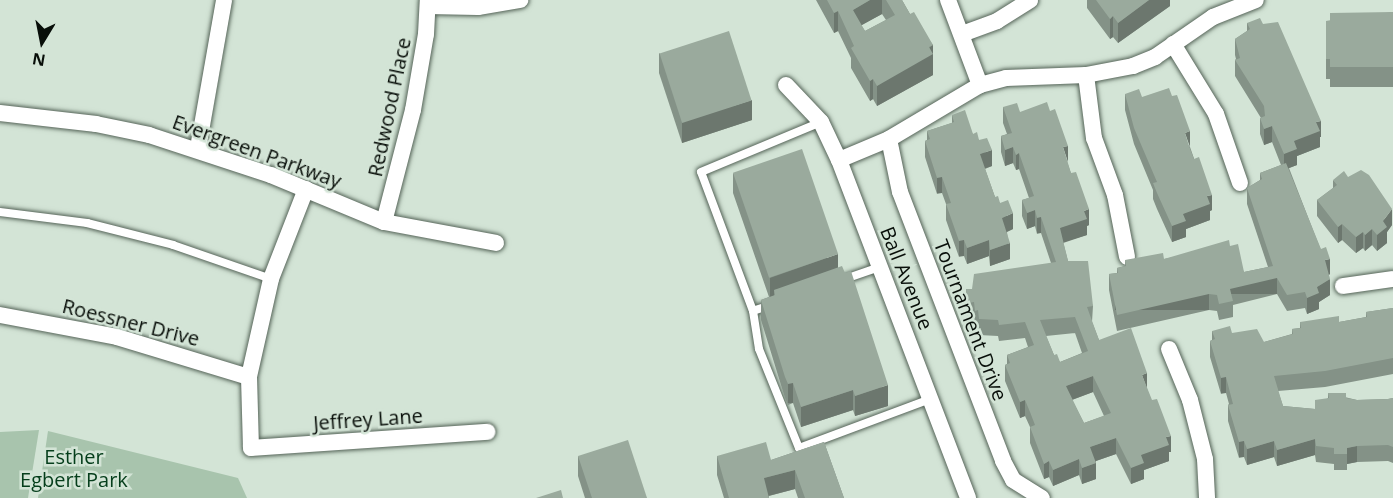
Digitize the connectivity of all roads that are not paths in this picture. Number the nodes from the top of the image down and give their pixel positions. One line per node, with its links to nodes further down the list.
1 (224, 0): 15 (street)
2 (520, 0): 6 (street)
3 (948, 0): 7 (street)
4 (1030, 0): 7 (street)
5 (1256, 0): 8 (street)
6 (428, 3): 20 (street, Redwood Place)
7 (962, 34): 10 (street)
8 (1173, 44): 9 (street); 17 (street)
9 (1086, 75): 10 (street); 22 (street)
10 (980, 85): 14 (street)
11 (786, 86): 13 (street, Ball Avenue)
12 (0, 113): 15 (street, Evergreen Parkway)
13 (821, 122): 16 (street, Ball Avenue); 29 (lane)
14 (889, 139): 16 (street); 36 (street, Tournament Drive)
15 (198, 148): 18 (street, Evergreen Parkway)
16 (839, 160): 23 (street, Ball Avenue)
17 (1240, 183)
18 (306, 189): 20 (street, Evergreen Parkway); 24 (street)
19 (0, 212): 24 (lane)
20 (384, 222): 21 (street, Evergreen Parkway)
21 (496, 243)
22 (1127, 257)
23 (879, 267): 26 (lane); 33 (street, Ball Avenue)
24 (271, 279): 32 (street)
25 (1393, 279): 27 (street)
26 (826, 285)
27 (1343, 286)
28 (784, 300): 29 (lane)
29 (753, 311): 33 (lane)
30 (0, 315): 32 (street, Roessner Drive)
31 (1169, 349): 37 (street)
32 (249, 377): 34 (street, Jeffrey Lane)
33 (933, 398): 35 (street, Ball Avenue)
34 (487, 432)
35 (968, 498)
36 (1042, 498)
37 (1208, 498)

